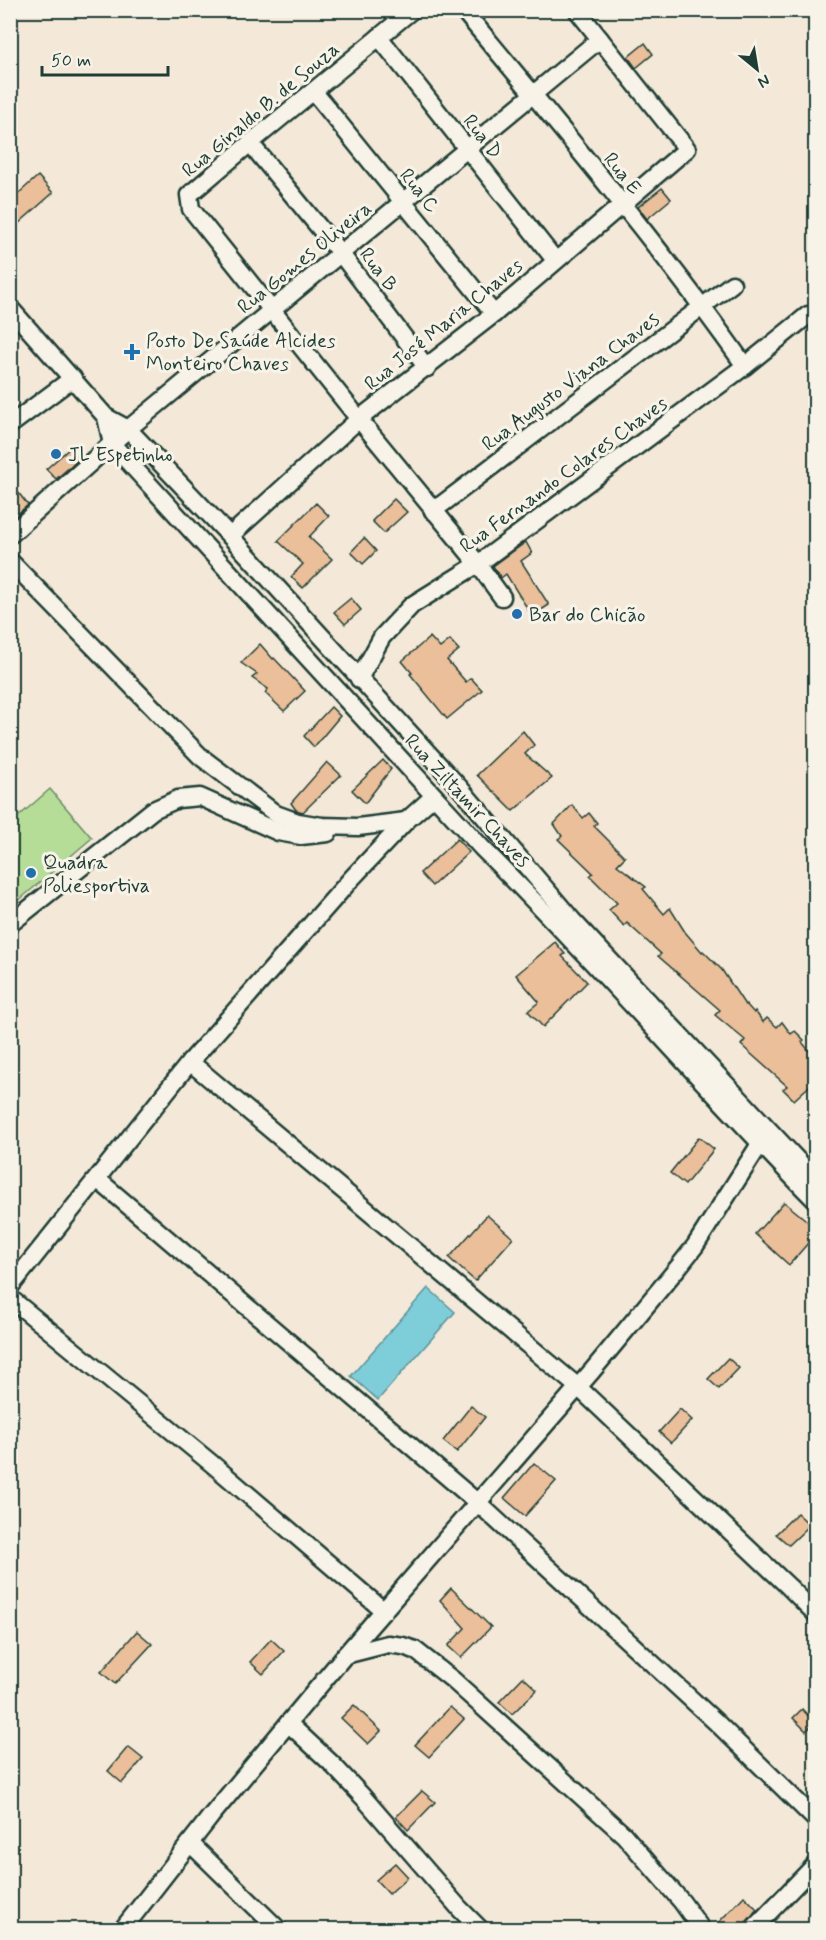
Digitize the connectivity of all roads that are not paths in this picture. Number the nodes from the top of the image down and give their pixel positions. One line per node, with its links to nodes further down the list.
1 (412, 10): 4 (street, Rua Ginaldo B. de Souza)
2 (463, 10): 7 (street, Rua E)
3 (577, 10): 5 (street)
4 (380, 37): 6 (street, Rua Ginaldo B. de Souza); 9 (street, Rua D)
5 (600, 39): 7 (street, Rua Gomes Oliveira); 11 (street, Rua José Maria Chaves)
6 (314, 92): 8 (street, Rua Ginaldo B. de Souza); 10 (street, Rua C)
7 (533, 95): 9 (street, Rua Gomes Oliveira); 11 (street, Rua E)
8 (250, 143): 12 (street, Rua B); 17 (street, Rua Ginaldo B. de Souza)
9 (467, 150): 10 (street, Rua Gomes Oliveira); 13 (street, Rua D)
10 (403, 202): 12 (street, Rua Gomes Oliveira); 18 (street, Rua C)
11 (622, 205): 13 (street, Rua José Maria Chaves); 15 (street, Rua E)
12 (341, 254): 17 (street, Rua Gomes Oliveira); 21 (street, Rua B)
13 (555, 260): 18 (street, Rua José Maria Chaves)
14 (732, 284): 15 (street, Rua Augusto Viana Chaves)
15 (703, 307): 20 (street, Rua E); 28 (street, Rua Augusto Viana Chaves)
16 (10, 308): 22 (street, Rua Ziltamir Chaves)
17 (272, 309): 24 (street); 26 (street, Rua Gomes Oliveira)
18 (494, 314): 21 (street, Rua José Maria Chaves)
19 (808, 315): 20 (street, Rua Fernando Colares Chaves)
20 (745, 366): 32 (street, Rua Fernando Colares Chaves)
21 (427, 368): 24 (street, Rua José Maria Chaves)
22 (73, 378): 23 (street, Rua Ziltamir Chaves); 25 (street)
23 (106, 417): 26 (street, Rua Ziltamir Chaves); 27 (street, Rua Ziltamir Chaves)
24 (359, 419): 28 (street); 30 (street, Rua José Maria Chaves)
25 (10, 425)
26 (128, 429): 27 (street, Rua Gomes Oliveira); 30 (street, Rua Ziltamir Chaves)
27 (112, 444): 29 (street, Rua Gomes Oliveira); 35 (street, Rua Ziltamir Chaves)
28 (433, 511): 32 (street)
29 (10, 535)
30 (230, 536): 34 (street, Rua Ziltamir Chaves)
31 (10, 561): 37 (street)
32 (478, 564): 33 (street); 34 (street, Rua Fernando Colares Chaves)
33 (502, 597)
34 (359, 679): 38 (street, Rua Ziltamir Chaves)
35 (434, 796): 36 (street); 39 (street, Rua Ziltamir Chaves)
36 (406, 821): 37 (street); 41 (street)
37 (358, 827): 40 (street)
38 (498, 831): 39 (street); 42 (street, Rua Ziltamir Chaves)
39 (482, 848): 42 (street, Rua Ziltamir Chaves)
40 (10, 924)
41 (190, 1062): 44 (street); 49 (street)
42 (705, 1073): 43 (street, Rua Ziltamir Chaves); 45 (street, Rua Ziltamir Chaves)
43 (760, 1144): 46 (street, Rua Ziltamir Chaves); 49 (street)
44 (97, 1179): 47 (street); 50 (street)
45 (816, 1180)
46 (816, 1201)
47 (10, 1287)
48 (10, 1298): 51 (street)
49 (578, 1387): 50 (street); 52 (street)
50 (478, 1503): 51 (street); 55 (street)
51 (384, 1611): 53 (street)
52 (816, 1614)
53 (345, 1655): 54 (street); 61 (street)
54 (288, 1723): 56 (street); 60 (street)
55 (816, 1820)
56 (190, 1843): 58 (street); 59 (street)
57 (816, 1864): 62 (street)
58 (122, 1929)
59 (279, 1929)
60 (481, 1929)
61 (702, 1929)
62 (752, 1929)

